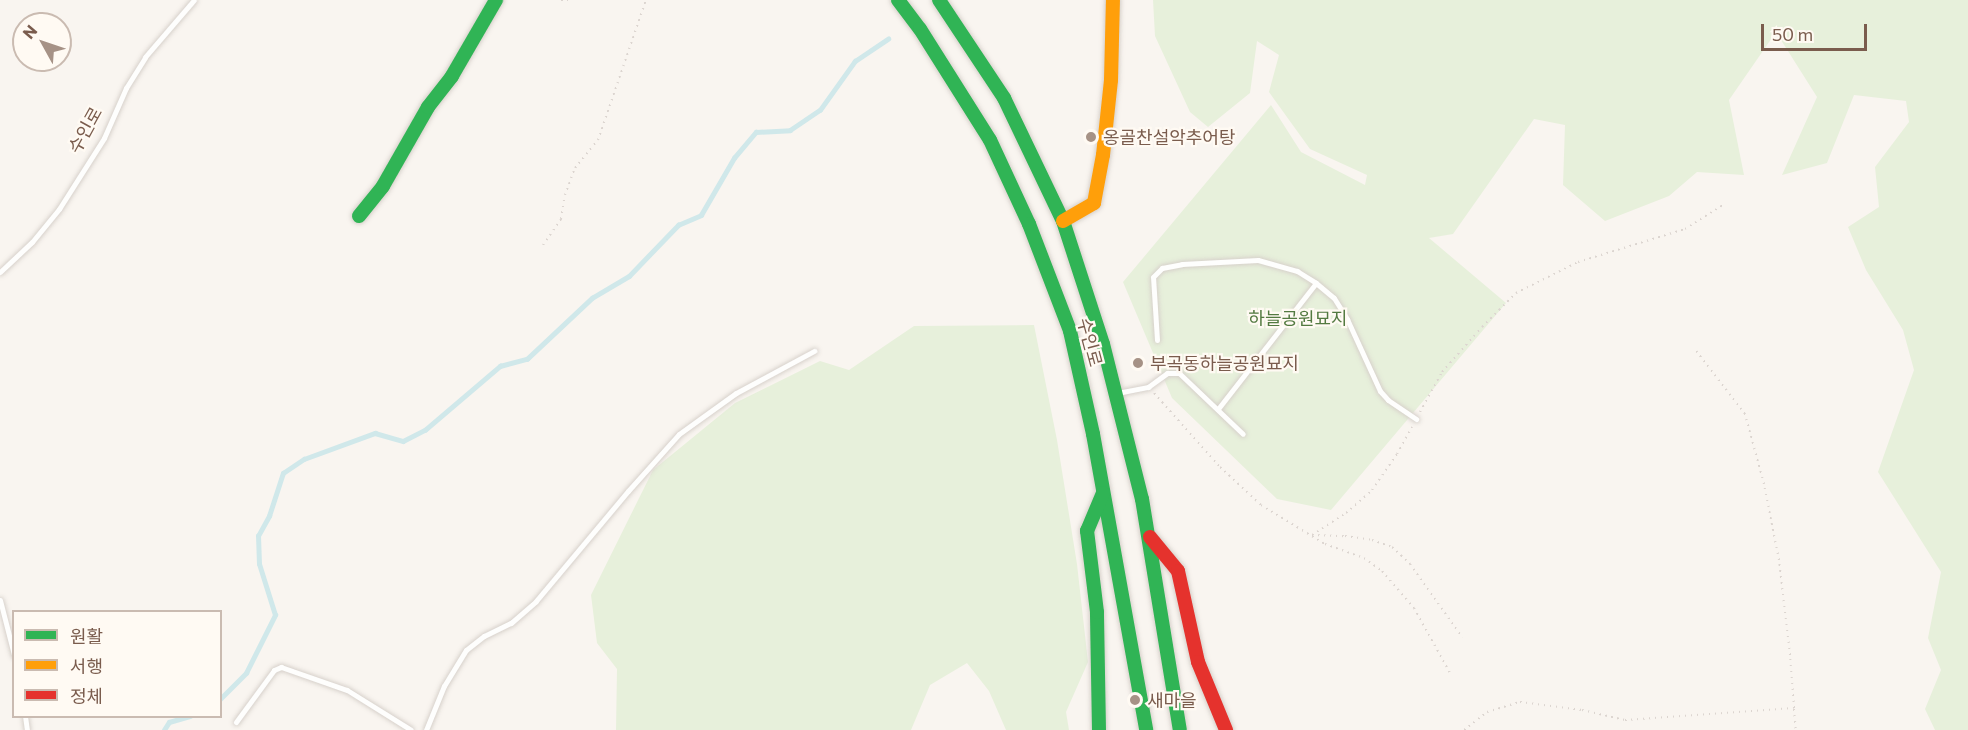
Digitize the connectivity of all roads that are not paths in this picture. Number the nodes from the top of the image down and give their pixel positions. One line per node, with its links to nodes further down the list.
1 (194, 0): 8 (lane, 수인로)
2 (496, 0): 6 (main road)
3 (898, 0): 16 (main road, 수인로)
4 (939, 0): 7 (main road, 수인로)
5 (1113, 0): 7 (main road)
6 (359, 216)
7 (1062, 221): 12 (main road, 수인로)
8 (0, 272)
9 (1316, 283): 10 (lane); 13 (lane); 14 (lane)
10 (1157, 340)
11 (814, 351): 22 (lane)
12 (1116, 394): 13 (lane); 17 (main road, 수인로)
13 (1218, 409): 15 (lane)
14 (1416, 419)
15 (1243, 434)
16 (1103, 493): 23 (main road); 24 (main road, 수인로)
17 (1148, 535): 25 (main road, 수인로); 26 (main road)
18 (0, 600): 19 (lane)
19 (12, 647)
20 (236, 722): 21 (lane)
21 (411, 730)
22 (426, 730)
23 (1099, 730)
24 (1146, 730)
25 (1180, 730)
26 (1226, 730)

